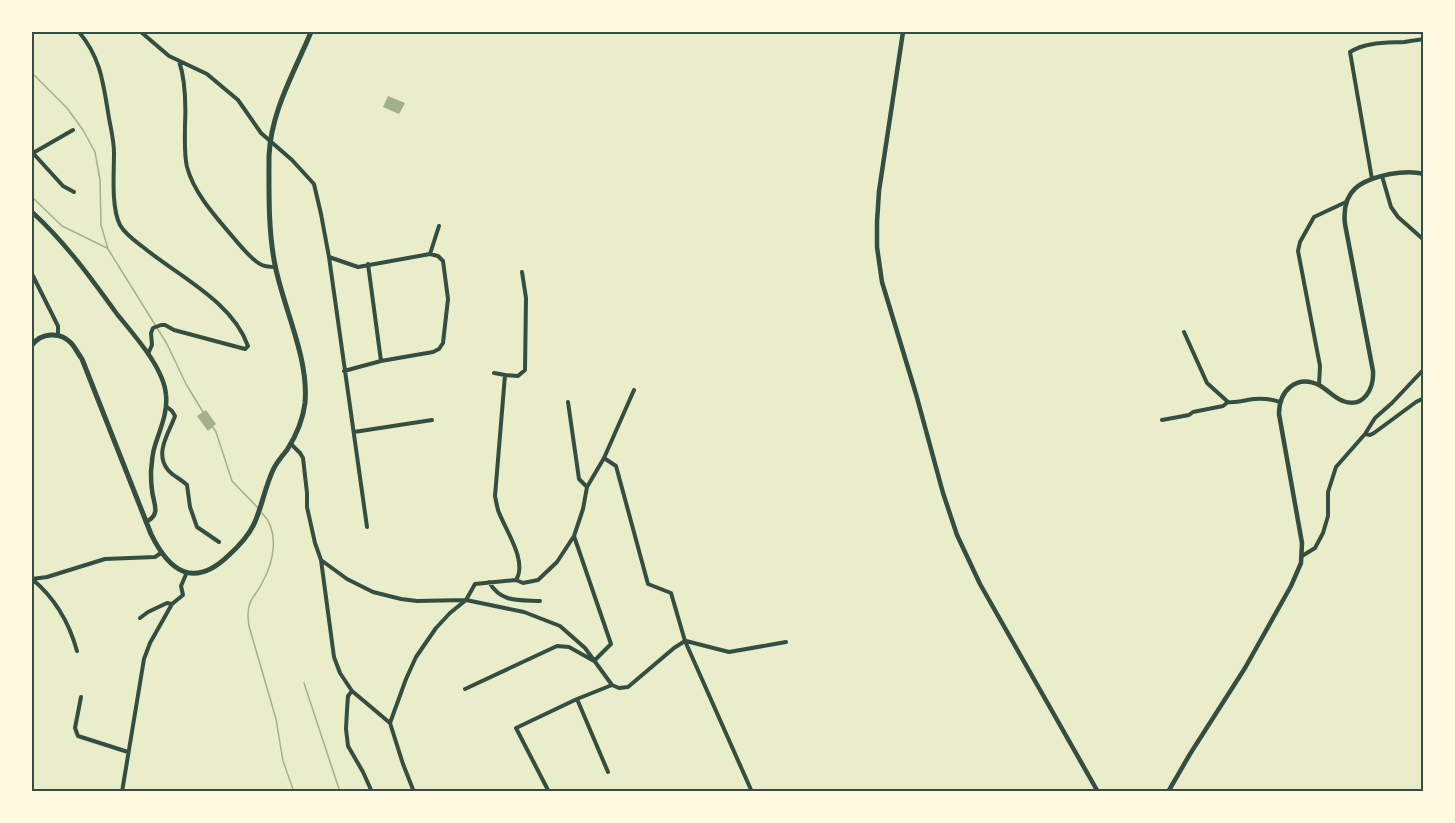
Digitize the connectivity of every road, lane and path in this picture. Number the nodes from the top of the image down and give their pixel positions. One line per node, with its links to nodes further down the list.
1 (79, 32): 27 (street)
2 (141, 32): 6 (street)
3 (310, 32): 8 (main road)
4 (903, 32): 79 (street)
5 (1424, 39): 12 (street)
6 (179, 61): 8 (street); 21 (street)
7 (73, 130): 9 (street)
8 (269, 141): 19 (street); 21 (main road)
9 (32, 152): 13 (street)
10 (1424, 174): 11 (street)
11 (1382, 176): 12 (street); 17 (street)
12 (1372, 179): 14 (street)
13 (74, 192)
14 (1346, 202): 33 (street); 33 (street)
15 (32, 212): 27 (street)
16 (439, 226): 18 (street)
17 (1424, 240)
18 (430, 254): 20 (street); 28 (street)
19 (329, 257): 20 (street); 30 (street)
20 (368, 264): 28 (street)
21 (276, 267): 44 (main road)
22 (522, 273): 32 (street)
23 (32, 274): 25 (street)
24 (1184, 332): 37 (street)
25 (58, 335): 26 (main road); 47 (main road)
26 (32, 345)
27 (148, 354): 39 (street)
28 (381, 361): 30 (street)
29 (1424, 369): 43 (street)
30 (344, 371): 42 (street)
31 (494, 374): 32 (street)
32 (505, 375): 56 (street)
33 (1319, 386): 38 (street)
34 (634, 390): 45 (street)
35 (1424, 398): 43 (street)
36 (568, 402): 46 (street)
37 (1228, 402): 38 (street); 41 (street)
38 (1280, 402): 52 (street)
39 (167, 407): 47 (street); 50 (street)
40 (432, 420): 42 (street)
41 (1162, 420)
42 (354, 432): 48 (street)
43 (1365, 434): 52 (street)
44 (290, 444): 53 (street); 54 (main road)
45 (604, 458): 46 (street); 62 (street)
46 (587, 487): 49 (street)
47 (146, 522): 51 (main road)
48 (367, 527)
49 (574, 536): 56 (street); 65 (street)
50 (219, 542)
51 (161, 553): 54 (main road); 55 (street)
52 (1302, 556): 80 (street)
53 (321, 560): 58 (street); 68 (street)
54 (187, 572): 60 (street)
55 (32, 579): 64 (street)
56 (516, 580): 57 (street)
57 (489, 582): 58 (street); 59 (street)
58 (466, 600): 65 (street); 71 (street)
59 (540, 601)
60 (172, 604): 61 (street); 72 (street)
61 (140, 618)
62 (685, 641): 63 (street); 66 (street); 78 (street)
63 (786, 642)
64 (77, 651)
65 (594, 661): 66 (street); 67 (street)
66 (612, 686): 70 (street)
67 (465, 689)
68 (352, 691): 71 (street); 75 (street)
69 (81, 697): 72 (street)
70 (577, 699): 73 (street); 77 (street)
71 (390, 723): 76 (street)
72 (128, 752): 74 (street)
73 (608, 772)
74 (122, 792)
75 (372, 792)
76 (414, 792)
77 (549, 792)
78 (752, 792)
79 (1098, 792)
80 (1168, 792)

